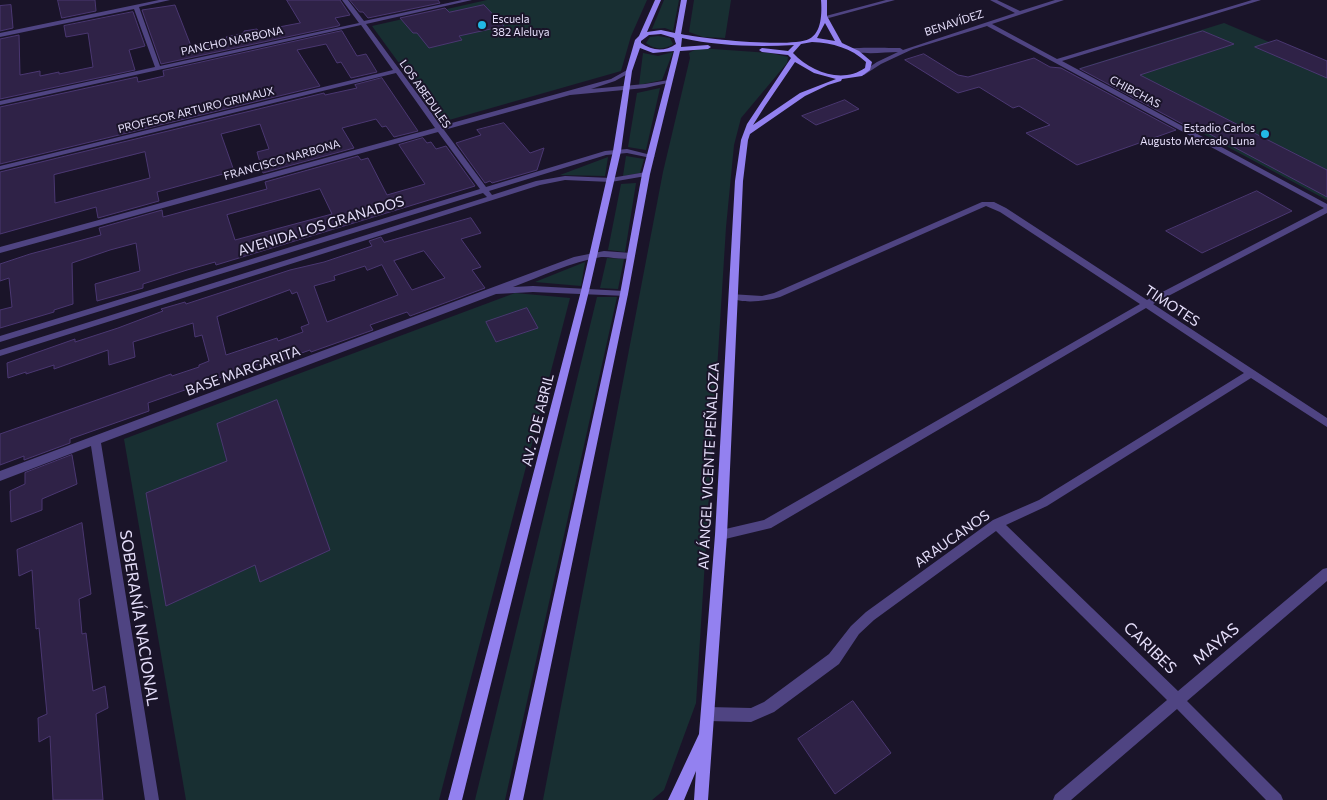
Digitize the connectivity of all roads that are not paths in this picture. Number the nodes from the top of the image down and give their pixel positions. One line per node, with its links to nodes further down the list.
1 (167, 0): 11 (street)
2 (344, 0): 14 (street, LOS ABEDULES)
3 (469, 0): 14 (street, PANCHO NARBONA)
4 (658, 0): 17 (main road, AV. 2 DE ABRIL)
5 (684, 0): 21 (main road)
6 (824, 0): 13 (main road)
7 (892, 0): 13 (street)
8 (993, 0): 12 (street)
9 (1061, 0): 12 (street, BENAVÍDEZ)
10 (1258, 0): 25 (street)
11 (136, 6): 16 (street); 26 (street)
12 (1019, 13): 15 (street, BENAVÍDEZ)
13 (825, 17): 18 (main road); 20 (main road)
14 (361, 23): 26 (street, PANCHO NARBONA); 28 (street, LOS ABEDULES)
15 (986, 23): 22 (street, BENAVÍDEZ); 25 (street, CHIBCHAS)
16 (0, 34)
17 (640, 40): 21 (main road); 21 (main road); 27 (main road, AV. 2 DE ABRIL)
18 (812, 40): 19 (main road); 20 (main road)
19 (799, 43): 21 (main road); 24 (main road, AV ÁNGEL VICENTE PEÑALOZA)
20 (839, 43): 23 (main road)
21 (676, 44): 24 (main road); 31 (main road)
22 (911, 48): 23 (street, BENAVÍDEZ); 29 (street, BENAVÍDEZ)
23 (851, 49): 29 (main road)
24 (792, 56): 30 (main road); 36 (main road, AV ÁNGEL VICENTE PEÑALOZA)
25 (1056, 60): 44 (street, CHIBCHAS)
26 (158, 68): 34 (street, PANCHO NARBONA)
27 (629, 71): 32 (main road, AV. 2 DE ABRIL); 33 (street, FRANCISCO NARBONA)
28 (397, 72): 35 (street, LOS ABEDULES); 39 (street, PROFESOR ARTURO GRIMAUX)
29 (864, 73): 30 (main road)
30 (854, 77): 36 (main road)
31 (669, 82): 32 (street, FRANCISCO NARBONA); 38 (main road)
32 (627, 88): 33 (street, FRANCISCO NARBONA); 37 (main road, AV. 2 DE ABRIL)
33 (570, 92): 35 (street, FRANCISCO NARBONA)
34 (0, 103)
35 (438, 129): 42 (street, LOS ABEDULES); 45 (street, FRANCISCO NARBONA)
36 (746, 134): 51 (main road, AV ÁNGEL VICENTE PEÑALOZA)
37 (617, 151): 38 (street, AVENIDA LOS GRANADOS); 41 (main road, AV. 2 DE ABRIL); 42 (street, AVENIDA LOS GRANADOS)
38 (651, 156): 40 (main road)
39 (0, 168)
40 (646, 174): 41 (street, AVENIDA LOS GRANADOS); 47 (main road)
41 (611, 180): 43 (street, AVENIDA LOS GRANADOS); 46 (main road, AV. 2 DE ABRIL)
42 (484, 190): 43 (street, LOS ABEDULES); 53 (street, AVENIDA LOS GRANADOS)
43 (490, 198): 54 (street, AVENIDA LOS GRANADOS)
44 (1327, 208): 52 (street)
45 (0, 250)
46 (593, 255): 47 (street, BASE MARGARITA); 48 (street, BASE MARGARITA); 49 (main road, AV. 2 DE ABRIL)
47 (631, 256): 50 (main road)
48 (495, 291): 49 (street, BASE MARGARITA); 57 (street, BASE MARGARITA)
49 (585, 291): 50 (street, BASE MARGARITA); 66 (main road, AV. 2 DE ABRIL)
50 (624, 294): 67 (main road)
51 (733, 296): 52 (street, TIMOTES); 60 (main road, AV ÁNGEL VICENTE PEÑALOZA)
52 (1146, 305): 55 (street, TIMOTES); 60 (street)
53 (0, 339)
54 (0, 353)
55 (1251, 373): 56 (street, TIMOTES); 59 (street, ARAUCANOS)
56 (1327, 423)
57 (95, 440): 58 (street, BASE MARGARITA); 65 (street, SOBERANÍA NACIONAL)
58 (0, 476)
59 (998, 524): 62 (street, CARIBES); 63 (street, ARAUCANOS)
60 (721, 535): 63 (main road, AV ÁNGEL VICENTE PEÑALOZA)
61 (1327, 573): 62 (street, MAYAS)
62 (1177, 700): 70 (street, MAYAS); 71 (street, CARIBES)
63 (708, 714): 64 (main road, AV ÁNGEL VICENTE PEÑALOZA)
64 (707, 731): 68 (main road); 69 (main road, AV ÁNGEL VICENTE PEÑALOZA)
65 (152, 800)
66 (455, 800)
67 (516, 800)
68 (675, 800)
69 (701, 800)
70 (1060, 800)
71 (1276, 800)

